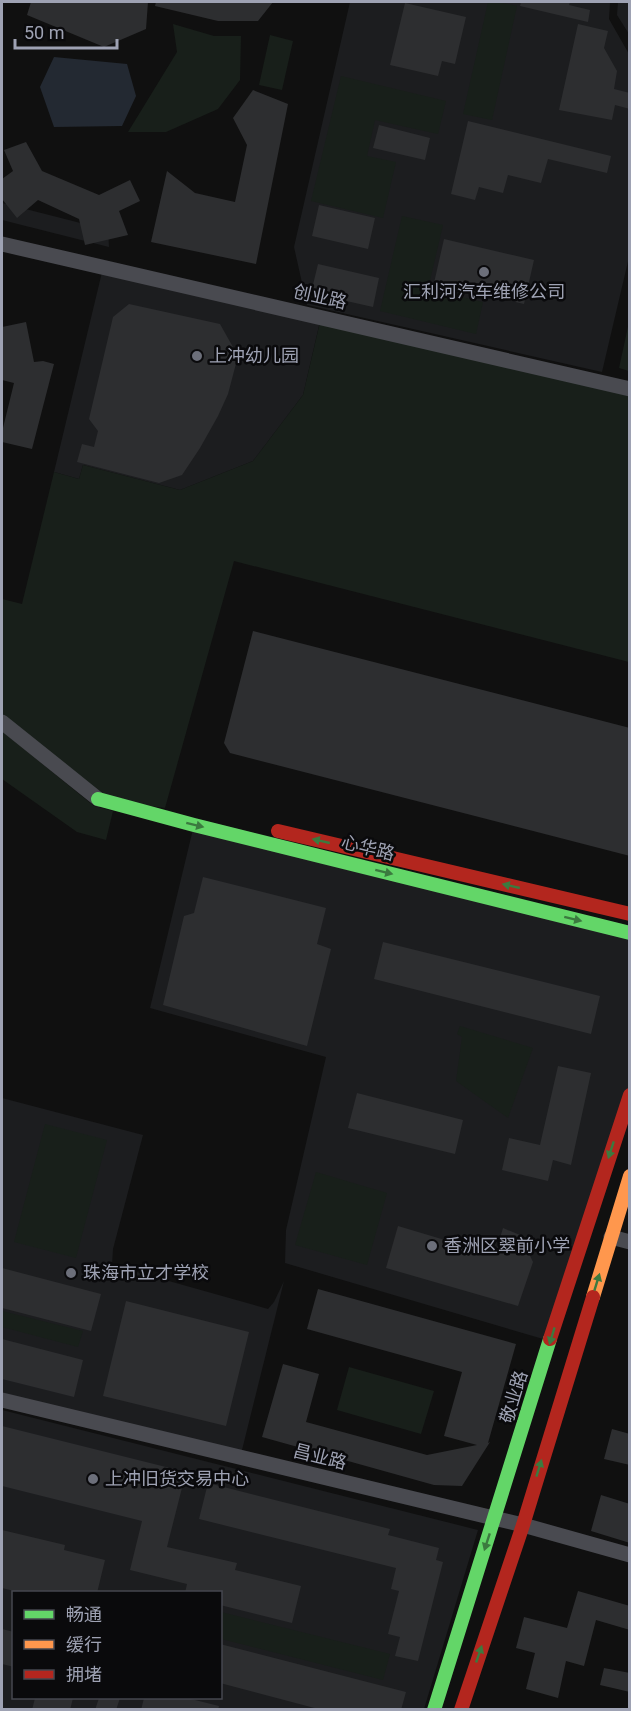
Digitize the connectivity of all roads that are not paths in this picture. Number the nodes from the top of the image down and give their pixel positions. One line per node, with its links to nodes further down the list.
1 (2, 244): 2 (street, 创业路)
2 (630, 389)
3 (2, 722): 4 (street, 心华路)
4 (98, 799): 5 (main road); 8 (main road, 心华路, one-way to 8)
5 (234, 821)
6 (268, 829): 7 (main road, 心华路, one-way to 6)
7 (630, 914)
8 (630, 933)
9 (630, 1095): 14 (main road, 敬业路, one-way to 14)
10 (630, 1176): 11 (main road)
11 (611, 1237): 12 (street); 15 (main road, one-way to 11)
12 (630, 1242)
13 (2, 1400): 14 (street, 昌业路)
14 (494, 1519): 15 (street, 昌业路); 17 (main road, 敬业路, one-way to 17)
15 (523, 1525): 16 (street, 昌业路); 18 (main road, one-way to 15)
16 (630, 1555)
17 (434, 1710)
18 (461, 1710)

